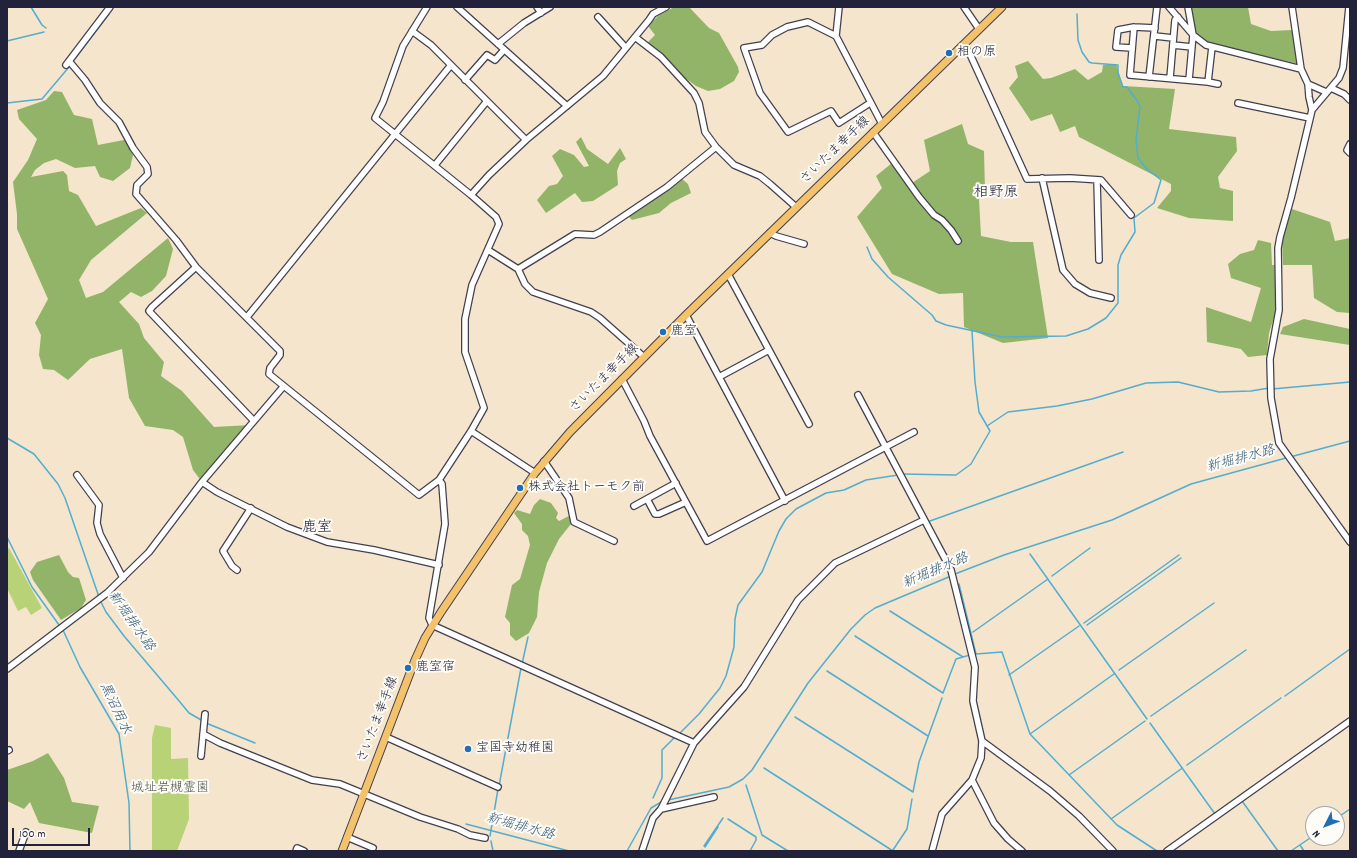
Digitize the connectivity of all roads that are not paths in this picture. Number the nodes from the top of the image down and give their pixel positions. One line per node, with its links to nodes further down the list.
1 (110, 7): 73 (street)
2 (427, 7): 23 (street)
3 (457, 7): 29 (street)
4 (537, 7): 16 (street)
5 (550, 7): 16 (street)
6 (656, 7): 17 (street)
7 (666, 7): 17 (street)
8 (839, 7): 25 (street)
9 (964, 7): 22 (street)
10 (1002, 7): 22 (main road, さいたま幸手線)
11 (1157, 7): 21 (street)
12 (1169, 7): 19 (street)
13 (1188, 7): 24 (street)
14 (1292, 7): 39 (street)
15 (1349, 7): 36 (street)
16 (541, 13): 29 (street)
17 (654, 14): 27 (street)
18 (598, 17): 34 (street)
19 (1178, 18): 24 (street); 28 (street)
20 (1134, 27): 21 (street); 35 (street); 35 (street)
21 (1155, 28): 26 (street)
22 (979, 29): 30 (main road, さいたま幸手線)
23 (412, 31): 38 (street); 57 (street)
24 (1193, 35): 32 (street); 33 (street)
25 (836, 36): 50 (street); 50 (street)
26 (1154, 36): 28 (street); 40 (street)
27 (635, 37): 34 (street); 60 (street)
28 (1173, 38): 31 (street)
29 (498, 44): 37 (street)
30 (963, 45): 55 (main road, さいたま幸手線); 63 (street)
31 (1173, 45): 32 (street); 41 (street)
32 (1192, 47): 43 (street)
33 (1212, 47): 39 (street); 44 (street)
34 (626, 48): 52 (street)
35 (1132, 48): 40 (street)
36 (1347, 49): 47 (street)
37 (504, 50): 42 (street); 52 (street)
38 (451, 65): 42 (street); 57 (street)
39 (1302, 68): 46 (street)
40 (1150, 77): 41 (street)
41 (1170, 78): 43 (street)
42 (465, 80): 49 (street)
43 (1189, 80): 44 (street)
44 (1208, 82): 45 (street)
45 (1218, 84)
46 (1308, 84): 47 (street); 53 (street)
47 (1328, 90): 48 (street); 53 (street)
48 (1350, 100)
49 (487, 101): 58 (street); 62 (street)
50 (870, 103): 55 (street)
51 (1238, 103): 54 (street)
52 (567, 106): 58 (street)
53 (1312, 110): 54 (street)
54 (1310, 118): 103 (street)
55 (882, 124): 56 (main road, さいたま幸手線)
56 (873, 132): 66 (main road, さいたま幸手線); 69 (street)
57 (396, 134): 62 (street); 78 (street)
58 (526, 140): 65 (street)
59 (1350, 144): 61 (street)
60 (716, 147): 66 (street); 74 (street)
61 (1350, 153)
62 (435, 165): 65 (street)
63 (1042, 178): 64 (street); 76 (street)
64 (1097, 180): 67 (street); 72 (street)
65 (471, 195): 71 (street)
66 (796, 207): 68 (main road, さいたま幸手線)
67 (1130, 215)
68 (770, 232): 70 (street); 75 (main road, さいたま幸手線)
69 (958, 241)
70 (804, 244)
71 (488, 250): 74 (street); 87 (street)
72 (1099, 260)
73 (196, 267): 78 (street); 85 (street)
74 (518, 269): 80 (street)
75 (728, 274): 77 (main road, さいたま幸手線); 79 (street)
76 (1111, 298)
77 (686, 315): 80 (main road, さいたま幸手線); 81 (street)
78 (246, 317): 83 (street)
79 (769, 350): 81 (street); 86 (street)
80 (644, 357): 82 (main road, さいたま幸手線)
81 (719, 377): 97 (street)
82 (622, 379): 90 (main road, さいたま幸手線); 95 (street)
83 (284, 387): 85 (street); 93 (street)
84 (858, 395): 89 (street)
85 (254, 421): 94 (street)
86 (809, 424)
87 (471, 431): 91 (street); 93 (street)
88 (914, 432): 89 (street)
89 (886, 448): 97 (street); 101 (street)
90 (544, 461): 91 (main road, さいたま幸手線); 102 (street)
91 (535, 473): 107 (main road, さいたま幸手線)
92 (77, 475): 106 (street)
93 (439, 480): 104 (street)
94 (202, 482): 100 (street); 106 (street)
95 (676, 483): 96 (street); 98 (street)
96 (646, 499): 98 (street); 99 (street)
97 (785, 501): 98 (street)
98 (686, 502)
99 (634, 506)
100 (251, 508): 104 (street); 105 (street)
101 (924, 520): 113 (street); 114 (street)
102 (614, 541)
103 (1350, 542)
104 (439, 565): 107 (street)
105 (237, 570)
106 (123, 578): 108 (street)
107 (432, 625): 112 (main road, さいたま幸手線); 114 (street)
108 (7, 669)
109 (205, 714): 111 (street)
110 (1350, 721): 133 (street)
111 (204, 731): 115 (street); 118 (street)
112 (386, 737): 117 (street); 118 (main road, さいたま幸手線)
113 (982, 741): 116 (street); 132 (street)
114 (694, 743): 120 (street)
115 (201, 756)
116 (972, 780): 130 (street); 131 (street)
117 (498, 787)
118 (364, 793): 122 (main road, さいたま幸手線); 123 (street)
119 (714, 797): 120 (street)
120 (662, 806): 129 (street)
121 (26, 832): 125 (street)
122 (347, 837): 124 (street); 128 (main road, さいたま幸手線)
123 (485, 838)
124 (373, 848)
125 (19, 851)
126 (296, 851): 127 (street)
127 (304, 851)
128 (342, 851)
129 (642, 851)
130 (932, 851)
131 (1022, 851)
132 (1113, 851)
133 (1167, 851)

